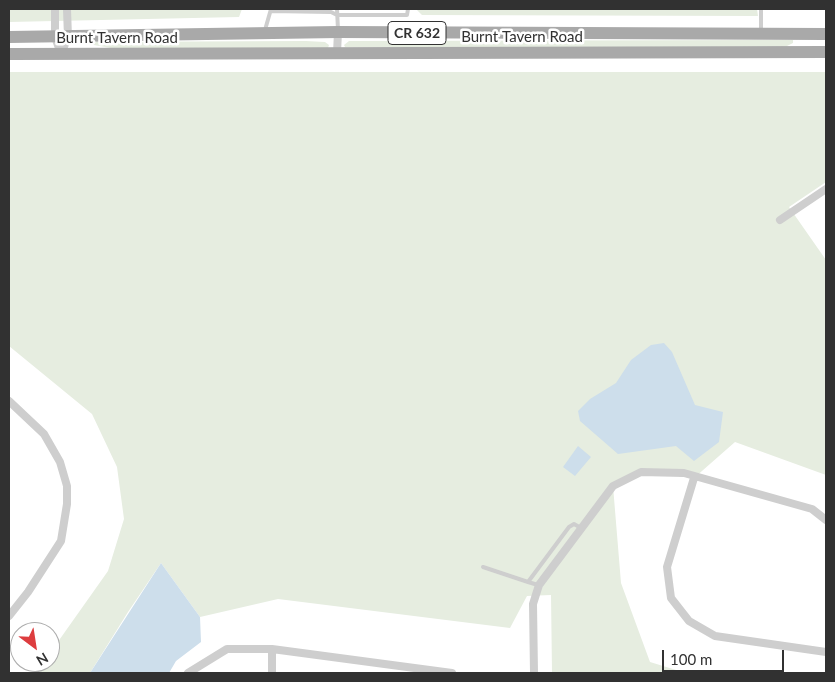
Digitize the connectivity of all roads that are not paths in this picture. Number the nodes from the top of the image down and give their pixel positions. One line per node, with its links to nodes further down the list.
1 (55, 9): 13 (street)
2 (67, 9): 13 (street)
3 (337, 9): 7 (lane)
4 (408, 9): 7 (lane)
5 (761, 9): 10 (lane)
6 (271, 10): 7 (lane); 9 (lane)
7 (337, 15): 8 (lane)
8 (338, 32): 9 (main road, Burnt Tavern Road / CR 632); 10 (main road, Burnt Tavern Road / CR 632); 17 (street)
9 (264, 34): 13 (main road, Burnt Tavern Road / CR 632)
10 (761, 34): 11 (main road, Burnt Tavern Road / CR 632)
11 (826, 34)
12 (9, 37): 13 (main road, Burnt Tavern Road / CR 632)
13 (61, 37): 16 (street); 16 (street)
14 (826, 52): 17 (main road, Burnt Tavern Road / CR 632)
15 (9, 54): 16 (main road, Burnt Tavern Road / CR 632)
16 (61, 54): 17 (main road, Burnt Tavern Road / CR 632)
17 (337, 54)
18 (826, 189): 19 (street)
19 (780, 220)
20 (9, 401): 27 (street)
21 (694, 478): 22 (street); 23 (street); 29 (street)
22 (826, 520)
23 (582, 528): 25 (lane); 26 (street)
24 (483, 567): 25 (lane)
25 (528, 582): 26 (lane)
26 (539, 586): 33 (street)
27 (9, 616)
28 (272, 650): 30 (street); 31 (street); 32 (street)
29 (826, 652)
30 (188, 673)
31 (272, 673)
32 (452, 673)
33 (534, 673)

